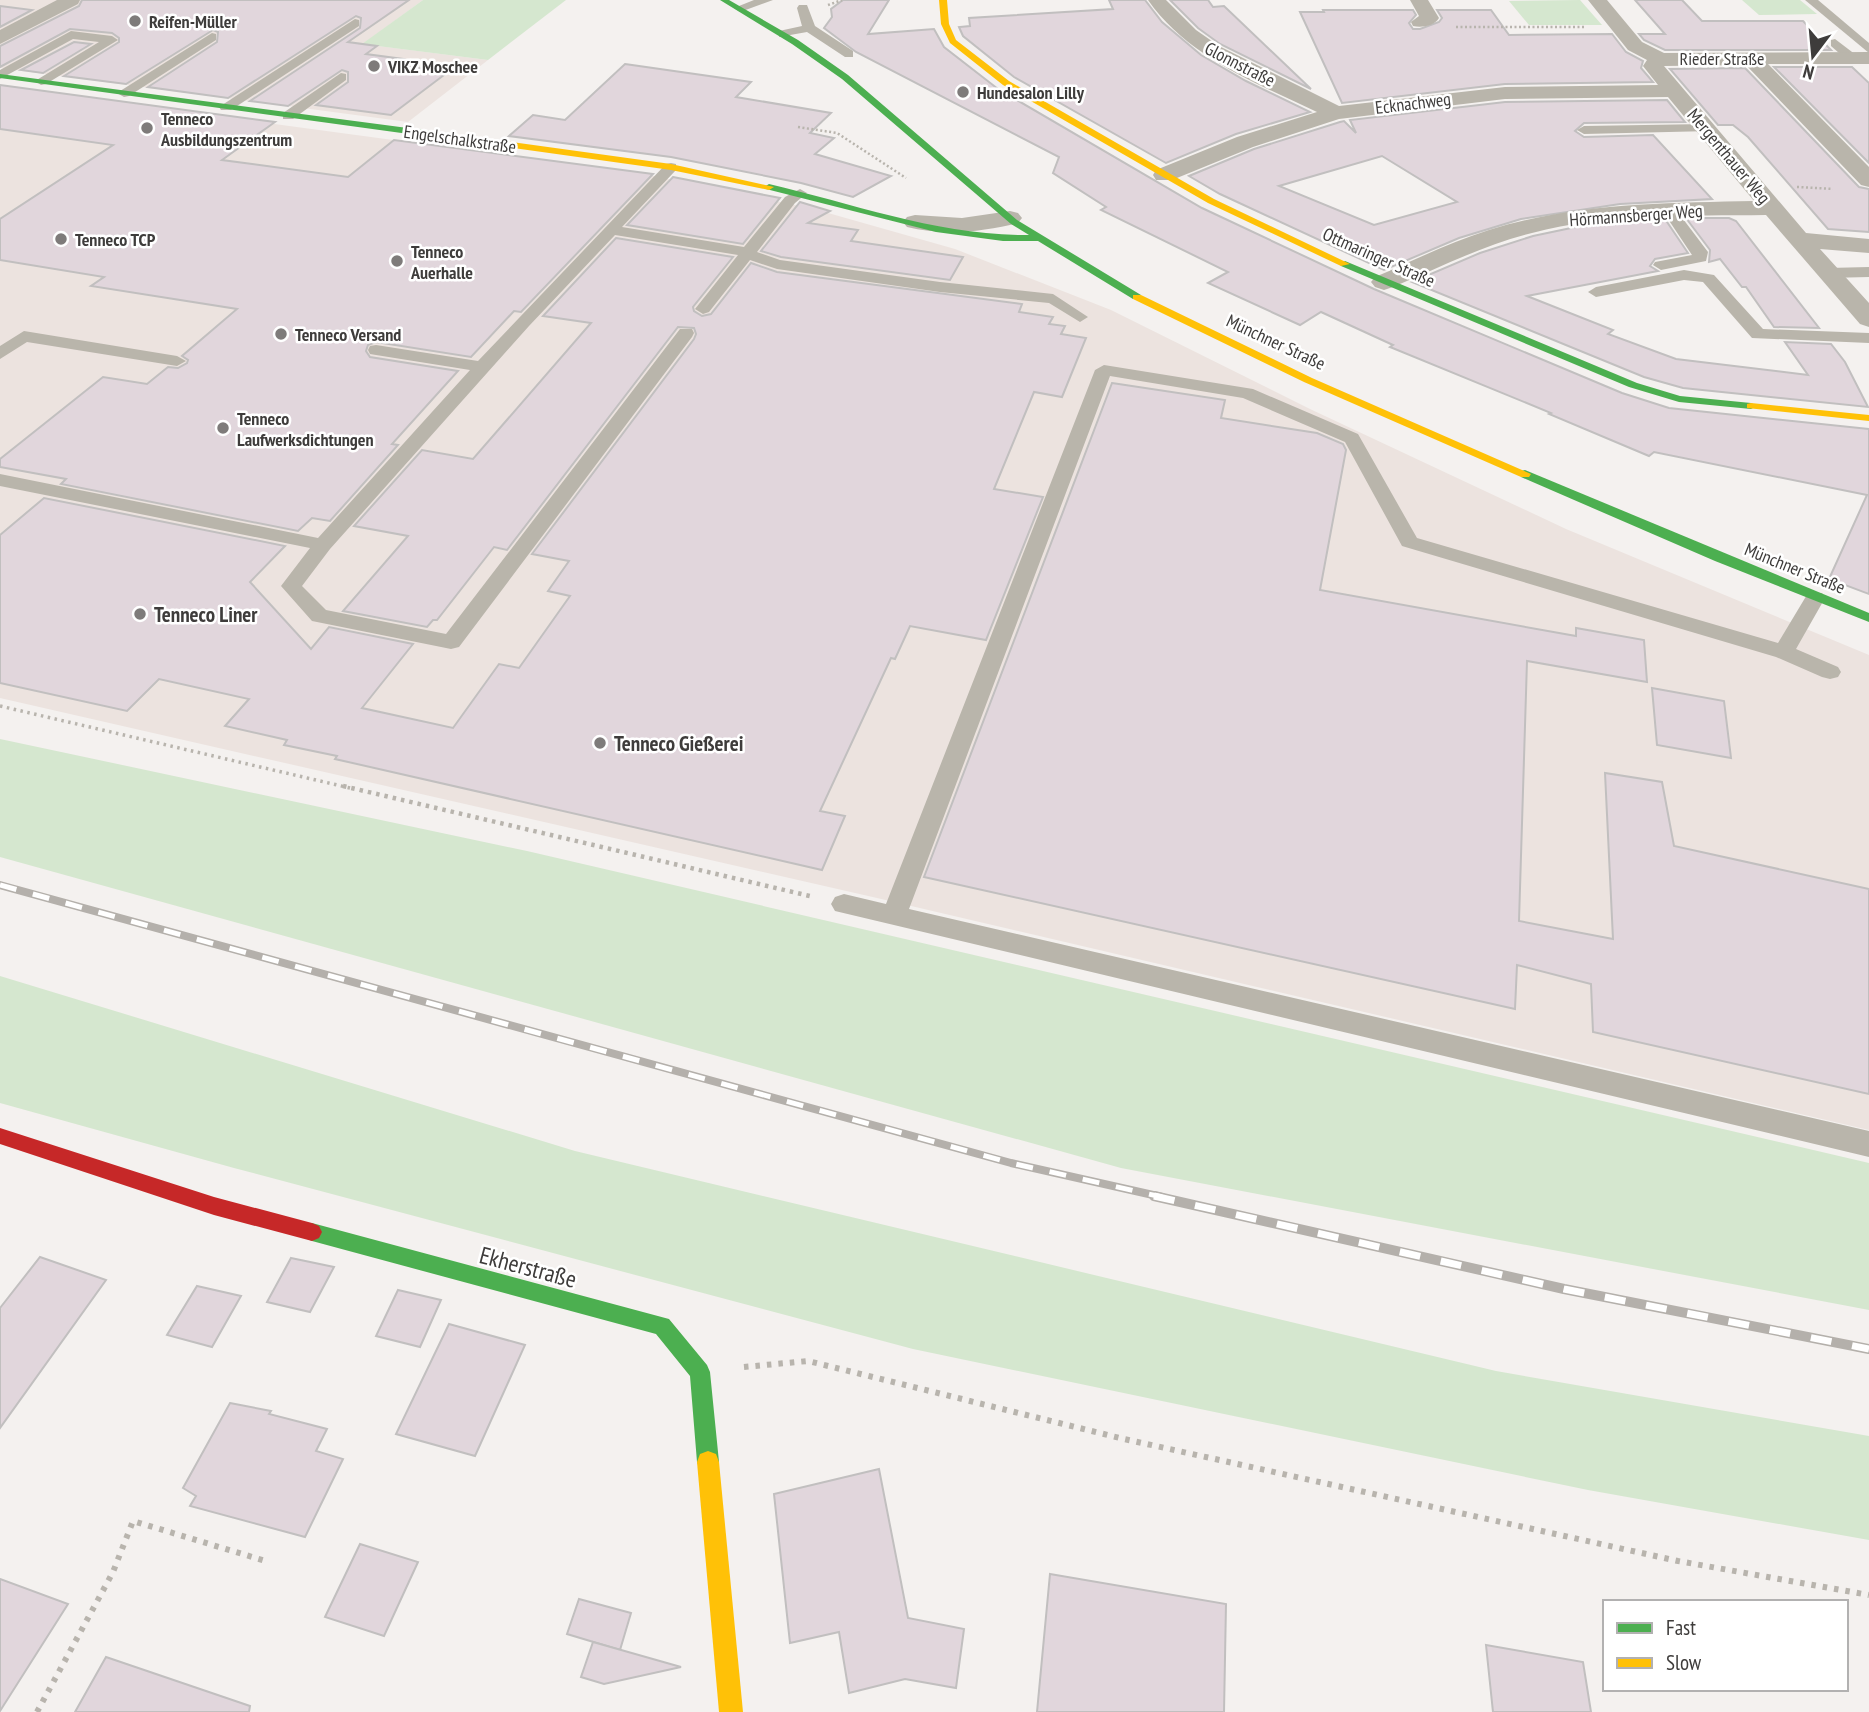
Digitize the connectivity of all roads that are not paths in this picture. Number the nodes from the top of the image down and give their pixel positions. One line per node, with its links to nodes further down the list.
1 (71, 0): 17 (street)
2 (724, 0): 9 (street, Münchner Straße)
3 (767, 0): 9 (lane)
4 (943, 0): 33 (street, Ottmaringer Straße)
5 (1157, 0): 28 (street, Glonnstraße)
6 (1419, 0): 11 (street)
7 (1597, 0): 21 (street)
8 (1811, 0): 19 (lane, Rieder Straße)
9 (740, 8): 15 (street, Münchner Straße)
10 (803, 8): 14 (lane)
11 (1425, 20)
12 (355, 23): 27 (lane)
13 (826, 27): 14 (lane)
14 (809, 28): 15 (lane); 18 (lane)
15 (783, 34): 38 (street, Münchner Straße)
16 (212, 37): 26 (lane)
17 (0, 38)
18 (849, 54)
19 (1856, 55): 20 (street, Rieder Straße)
20 (1751, 58): 21 (street, Rieder Straße); 34 (street)
21 (1660, 59): 25 (street, Mergenthauer Weg)
22 (0, 75): 24 (street, Engelschalkstraße); 24 (lane)
23 (341, 77): 29 (lane)
24 (41, 81): 26 (street, Engelschalkstraße)
25 (1674, 91): 28 (street, Ecknachweg); 30 (street, Mergenthauer Weg)
26 (124, 93): 27 (street, Engelschalkstraße)
27 (226, 107): 29 (street, Engelschalkstraße)
28 (1335, 113): 33 (street, Ecknachweg)
29 (288, 116): 32 (street, Engelschalkstraße)
30 (1706, 128): 31 (lane); 36 (street, Mergenthauer Weg)
31 (1584, 130)
32 (671, 167): 35 (street, Engelschalkstraße); 40 (lane)
33 (1164, 175): 48 (street, Ottmaringer Straße)
34 (1869, 180)
35 (800, 193): 39 (street, Engelschalkstraße); 44 (lane)
36 (1772, 208): 37 (street, Hörmannsberger Weg); 42 (street, Mergenthauer Weg)
37 (1669, 210): 47 (lane); 48 (street, Hörmannsberger Weg)
38 (1010, 218): 39 (street, Engelschalkstraße); 41 (street, Münchner Straße)
39 (915, 222): 41 (street, Engelschalkstraße)
40 (612, 230): 44 (lane); 58 (lane)
41 (1038, 238): 62 (street, Münchner Straße)
42 (1799, 240): 43 (street); 46 (street, Mergenthauer Weg)
43 (1869, 246)
44 (747, 254): 50 (lane); 51 (lane)
45 (1869, 272): 46 (lane)
46 (1828, 273): 52 (street, Mergenthauer Weg)
47 (1582, 280)
48 (1384, 282): 59 (street, Ottmaringer Straße)
49 (1596, 292): 54 (lane)
50 (703, 309)
51 (1080, 317)
52 (1869, 319)
53 (685, 333): 61 (lane)
54 (1869, 338)
55 (376, 350): 58 (lane)
56 (0, 354): 57 (lane)
57 (177, 361)
58 (482, 368): 61 (lane)
59 (1869, 418)
60 (0, 480): 61 (lane)
61 (323, 545)
62 (1815, 598): 63 (street, Münchner Straße); 64 (lane)
63 (1869, 618)
64 (1784, 652): 65 (lane); 67 (lane)
65 (1830, 672)
66 (844, 904): 67 (lane)
67 (894, 915): 69 (lane)
68 (0, 1136): 70 (street, Ekherstraße)
69 (1869, 1144)
70 (731, 1712)

